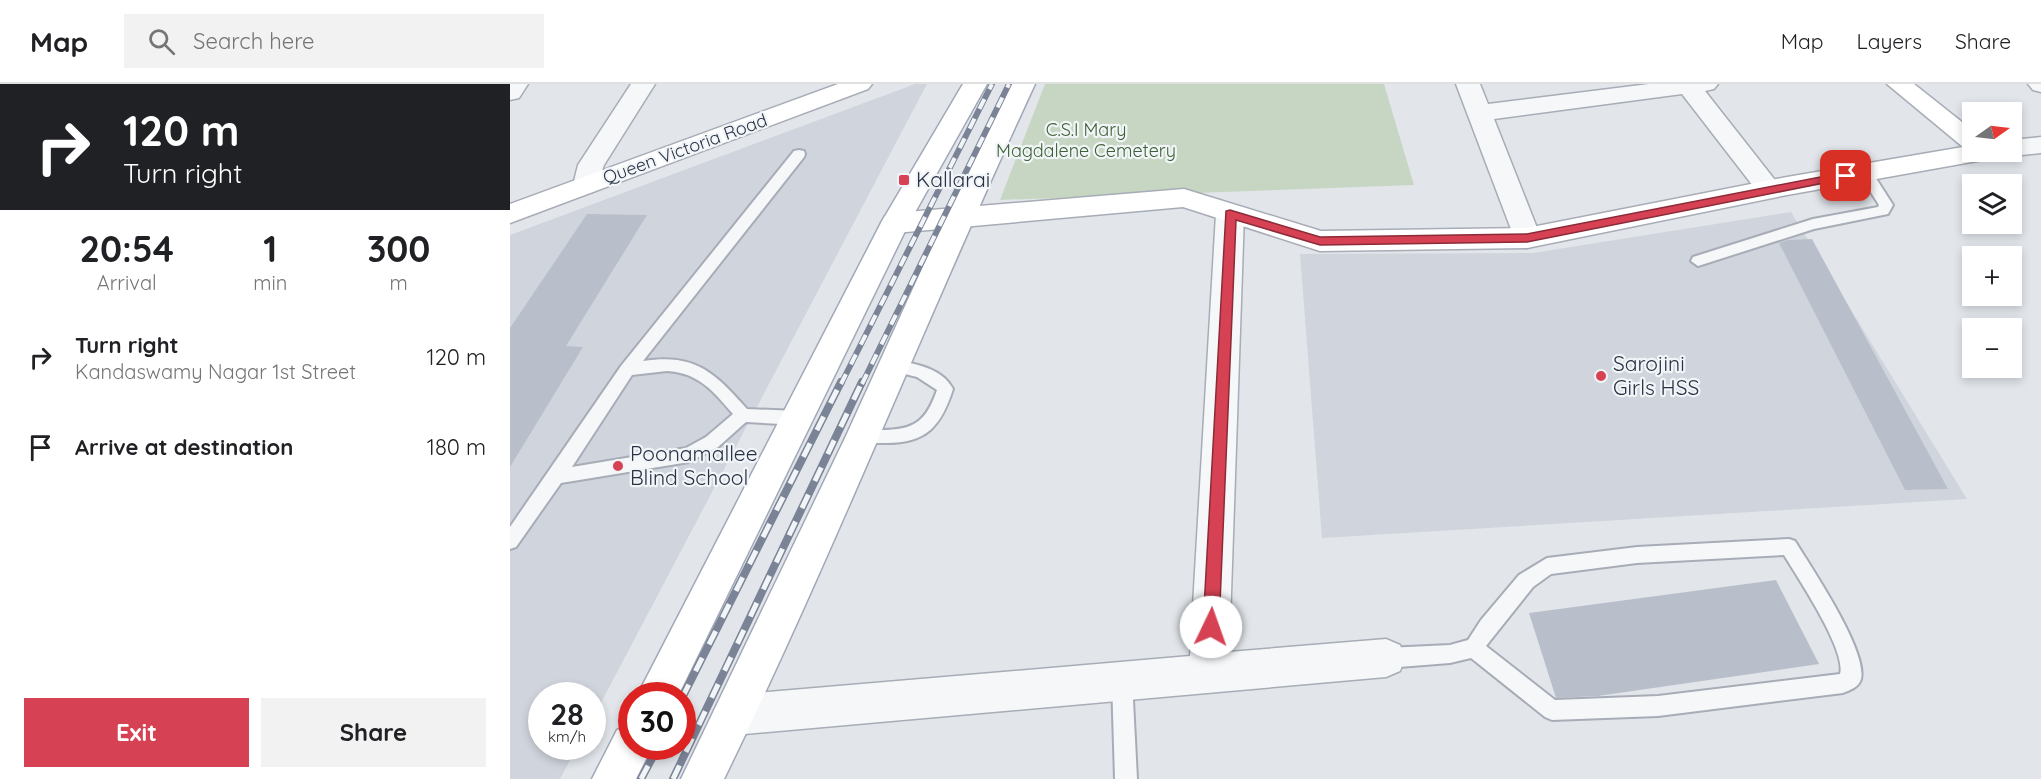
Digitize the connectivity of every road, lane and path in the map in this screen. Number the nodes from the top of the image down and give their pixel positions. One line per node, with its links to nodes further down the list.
1 (516, 84): 9 (street)
2 (643, 84): 17 (street)
3 (860, 84): 17 (street, Queen Victoria Road)
4 (975, 84): 22 (street)
5 (1023, 84): 21 (street)
6 (1468, 84): 10 (street)
7 (1899, 84): 11 (street)
8 (1697, 85): 10 (street); 18 (street)
9 (510, 93)
10 (1479, 113): 23 (street)
11 (1962, 134)
12 (2041, 145): 13 (street)
13 (2022, 147)
14 (799, 154): 26 (lane)
15 (1962, 156): 16 (street)
16 (1865, 172): 18 (street); 24 (lane)
17 (586, 185): 19 (street, Queen Victoria Road)
18 (1769, 189): 23 (street)
19 (510, 214)
20 (1230, 214): 21 (street); 23 (street); 34 (street)
21 (960, 216): 22 (street); 25 (street)
22 (895, 223): 28 (street)
23 (1527, 238)
24 (1698, 261)
25 (895, 366): 29 (street); 29 (lane)
26 (627, 370): 27 (lane); 30 (lane)
27 (742, 415): 28 (lane); 30 (lane)
28 (799, 418): 36 (street)
29 (863, 436): 37 (street)
30 (556, 477): 31 (lane)
31 (510, 541)
32 (1474, 648): 32 (lane); 33 (lane)
33 (1386, 658): 34 (street)
34 (1209, 673): 35 (street)
35 (1122, 680): 37 (street); 41 (lane)
36 (664, 682)
37 (734, 715): 40 (street)
38 (624, 760): 39 (street)
39 (613, 779)
40 (702, 779)
41 (1126, 779)

